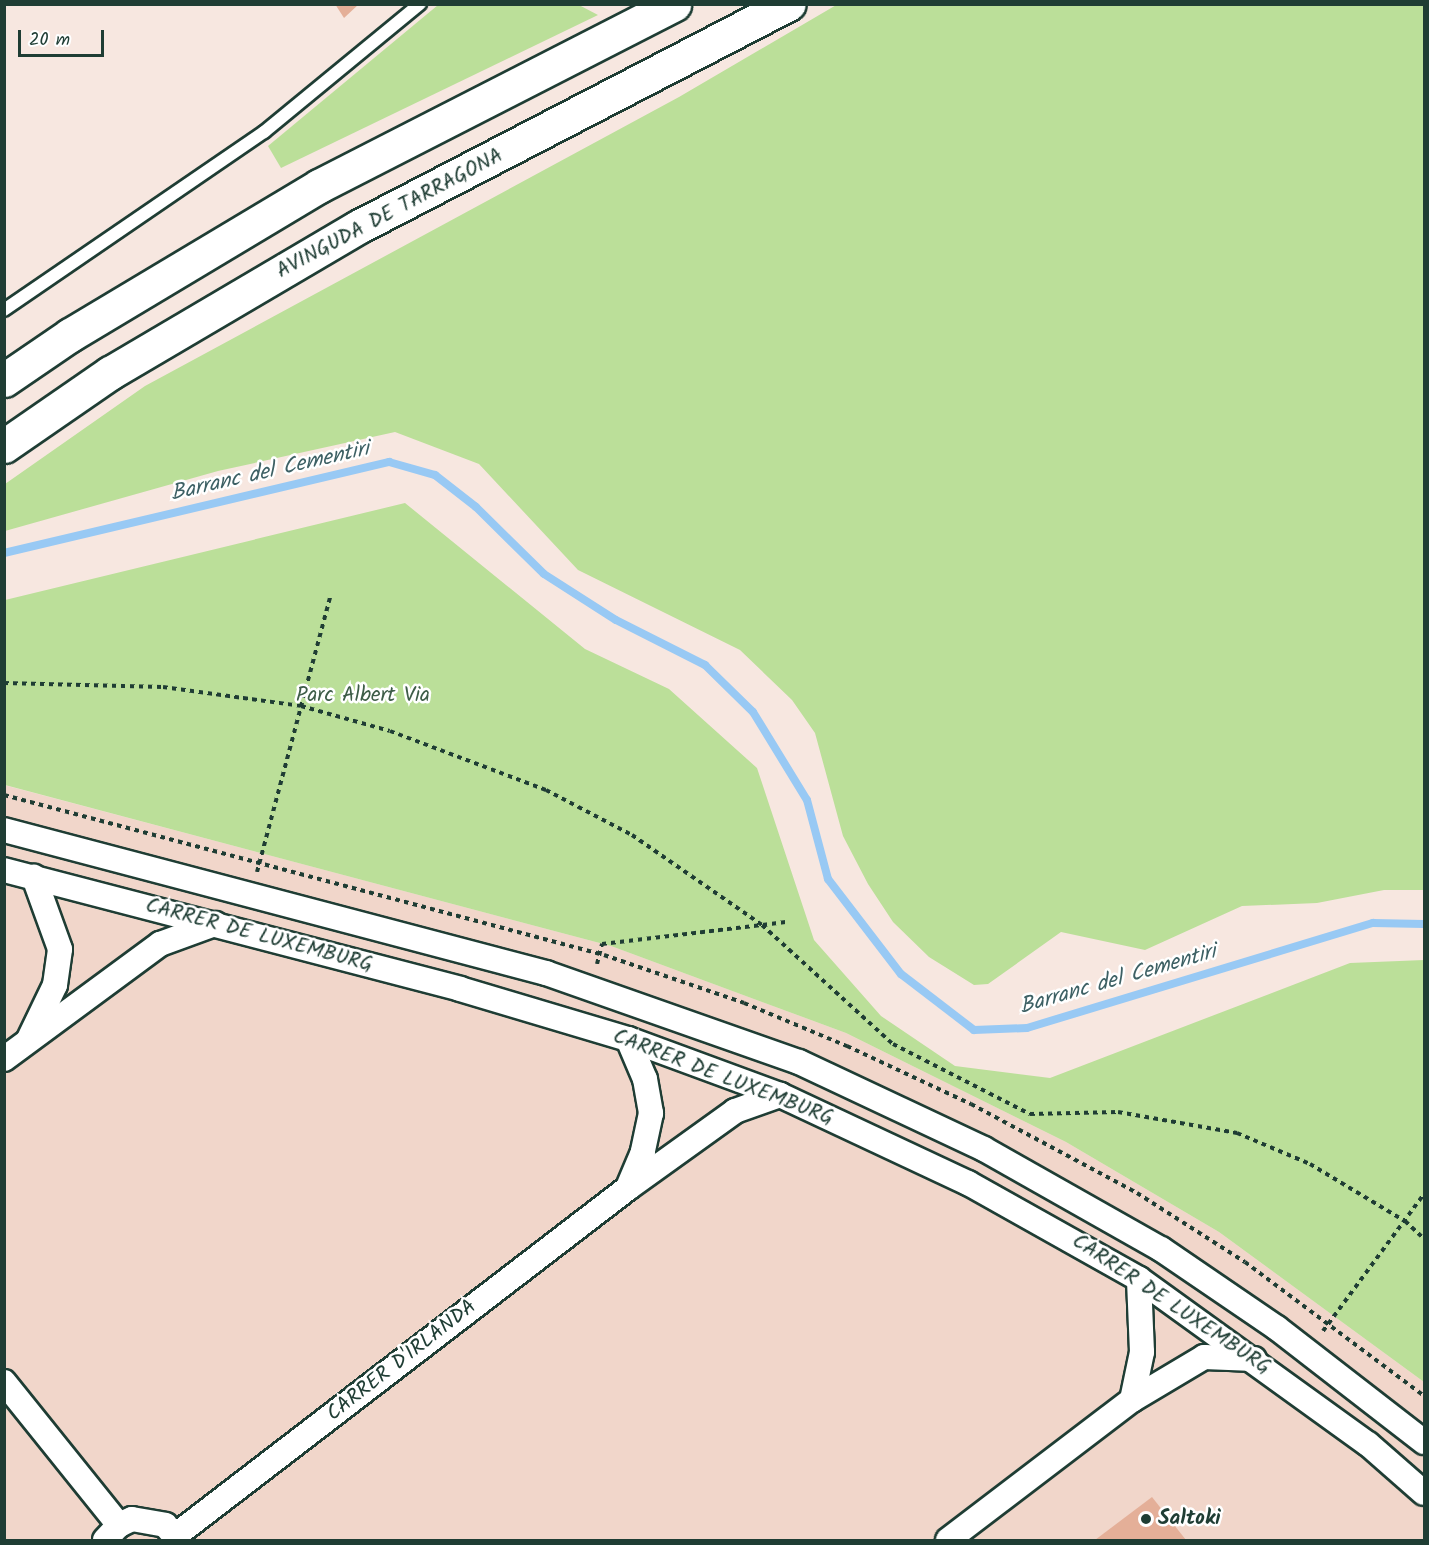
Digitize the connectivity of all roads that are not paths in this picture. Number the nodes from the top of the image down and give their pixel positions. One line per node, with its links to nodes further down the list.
1 (420, 4): 4 (lane)
2 (674, 4): 5 (main road)
3 (789, 4): 6 (main road, AVINGUDA DE TARRAGONA)
4 (4, 310)
5 (4, 380)
6 (4, 446)
7 (4, 830): 20 (street, CARRER DE LUXEMBURG)
8 (4, 870): 9 (street, CARRER DE LUXEMBURG)
9 (34, 877): 10 (street, CARRER DE LUXEMBURG); 12 (street)
10 (215, 924): 11 (street, CARRER DE LUXEMBURG); 12 (street)
11 (628, 1039): 14 (street, CARRER DE LUXEMBURG); 15 (street, CARRER D'IRLANDA)
12 (28, 1041): 13 (street)
13 (4, 1059)
14 (780, 1095): 15 (street, CARRER D'IRLANDA); 16 (street, CARRER DE LUXEMBURG)
15 (628, 1188): 23 (street, CARRER D'IRLANDA)
16 (1139, 1279): 17 (street, CARRER DE LUXEMBURG); 19 (street)
17 (1254, 1359): 19 (street); 21 (street, CARRER DE LUXEMBURG)
18 (4, 1382): 22 (street)
19 (1132, 1400): 24 (street)
20 (1425, 1442)
21 (1425, 1493)
22 (112, 1533): 23 (street)
23 (177, 1538)
24 (948, 1540)

